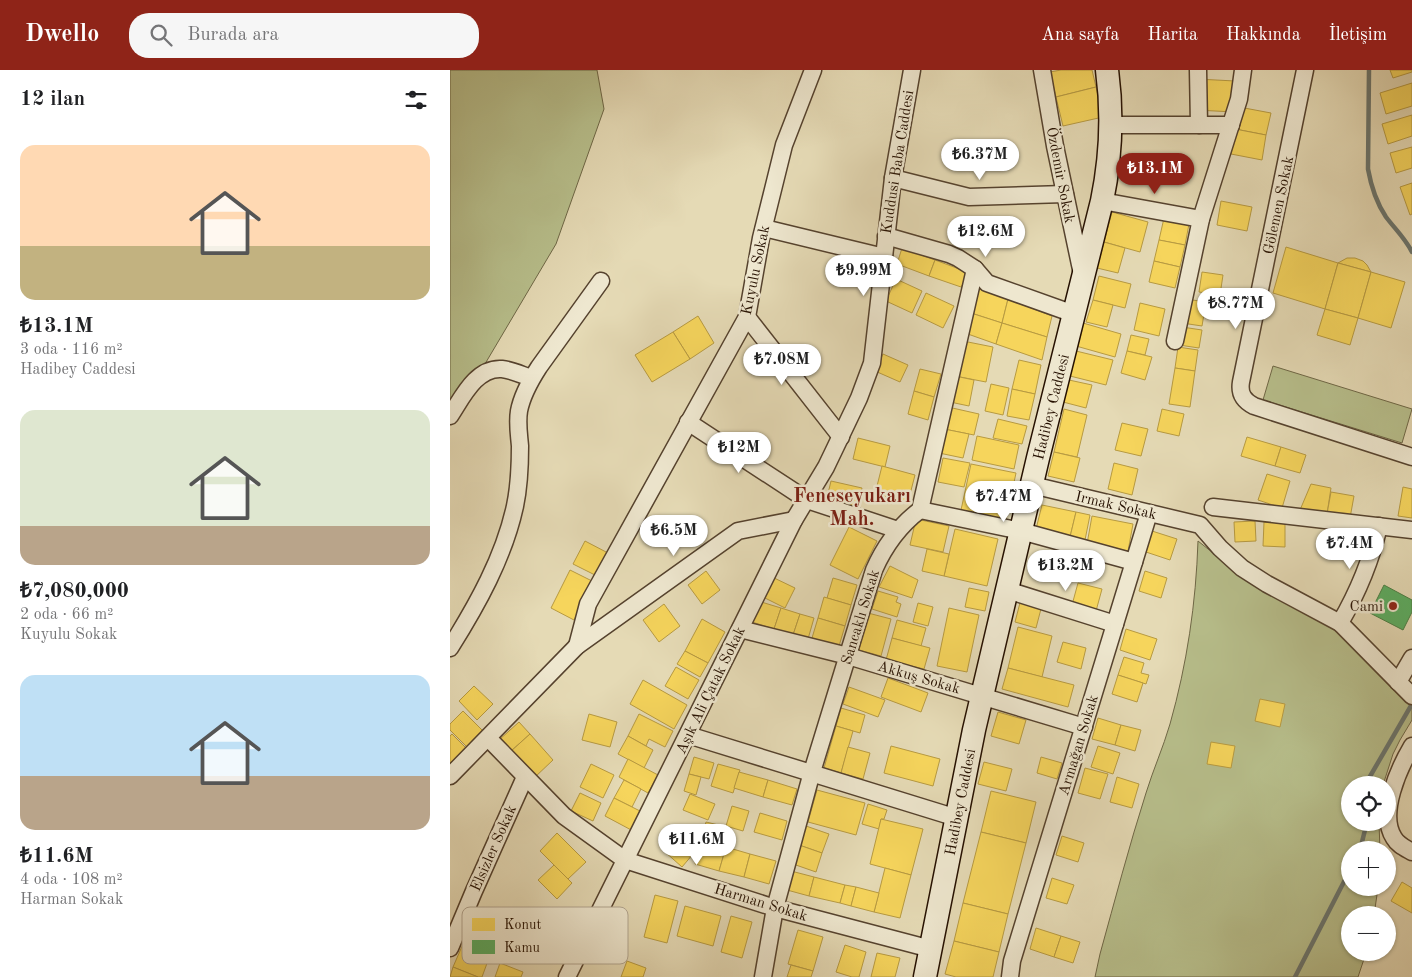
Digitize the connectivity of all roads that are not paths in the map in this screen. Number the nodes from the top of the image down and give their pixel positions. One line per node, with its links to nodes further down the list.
1 (813, 70): 15 (street, Kuyulu Sokak)
2 (912, 70): 11 (street, Kuddusi Baba Caddesi)
3 (1042, 70): 12 (street, Özdemir Sokak)
4 (1108, 70): 8 (main road, Hadibey Caddesi)
5 (1198, 70): 9 (street)
6 (1243, 70): 10 (street)
7 (1306, 70): 28 (street, Gölemen Sokak)
8 (1111, 125): 9 (street); 13 (main road, Hadibey Caddesi)
9 (1199, 125): 10 (street)
10 (1231, 125): 14 (street)
11 (894, 178): 12 (street); 16 (street, Kuddusi Baba Caddesi)
12 (1065, 194): 19 (street, Özdemir Sokak)
13 (1102, 201): 14 (street); 19 (main road, Hadibey Caddesi)
14 (1202, 219): 23 (street)
15 (764, 228): 17 (street); 22 (street, Kuyulu Sokak)
16 (886, 236): 17 (street, Kuddusi Baba Caddesi); 18 (street)
17 (884, 257): 27 (street, Kuddusi Baba Caddesi)
18 (975, 269): 21 (street); 32 (street)
19 (1083, 279): 21 (main road, Hadibey Caddesi)
20 (601, 281): 24 (street)
21 (1074, 314): 29 (main road, Hadibey Caddesi)
22 (747, 317): 26 (street, Kuyulu Sokak); 27 (street)
23 (1175, 341)
24 (531, 378): 25 (street); 45 (street)
25 (450, 416)
26 (688, 422): 30 (street); 44 (street, Kuyulu Sokak)
27 (841, 437): 30 (street, Kuddusi Baba Caddesi)
28 (1412, 457)
29 (1032, 485): 33 (street, Irmak Sokak); 38 (main road, Hadibey Caddesi)
30 (807, 500): 34 (street, Kuddusi Baba Caddesi); 36 (street)
31 (1213, 507): 35 (street)
32 (920, 510): 36 (street, Sancaklı Sokak); 38 (street)
33 (1149, 513): 39 (street, Armağan Sokak); 41 (street, Irmak Sokak)
34 (794, 520): 43 (street, Aşık Ali Çatak Sokak); 44 (street)
35 (1379, 526): 37 (street); 41 (street)
36 (898, 530): 46 (street, Sancaklı Sokak)
37 (1412, 530)
38 (1021, 531): 39 (street); 40 (main road, Hadibey Caddesi)
39 (1134, 562): 42 (street, Armağan Sokak)
40 (1007, 590): 42 (street); 49 (main road, Hadibey Caddesi)
41 (1340, 622): 48 (street)
42 (1115, 624): 51 (street, Armağan Sokak)
43 (740, 629): 46 (street, Akkuş Sokak); 52 (street, Aşık Ali Çatak Sokak)
44 (577, 646): 53 (street)
45 (450, 648)
46 (848, 656): 49 (street, Akkuş Sokak); 55 (street, Sancaklı Sokak)
47 (1412, 658): 48 (street)
48 (1398, 682): 50 (street)
49 (982, 696): 51 (street, Akkuş Sokak); 58 (main road, Hadibey Caddesi)
50 (1412, 696)
51 (1084, 727): 71 (street, Armağan Sokak)
52 (688, 735): 55 (street); 60 (street, Aşık Ali Çatak Sokak)
53 (488, 738): 56 (street); 57 (street, Harman Sokak)
54 (1412, 746): 59 (street)
55 (812, 772): 58 (street); 63 (street, Sancaklı Sokak)
56 (450, 776)
57 (526, 777): 60 (street, Harman Sokak); 61 (street, Elsizler Sokak)
58 (957, 818): 66 (main road, Hadibey Caddesi)
59 (1412, 852)
60 (625, 860): 62 (street, Aşık Ali Çatak Sokak); 63 (street, Harman Sokak)
61 (468, 907)
62 (602, 907)
63 (775, 908): 66 (street, Harman Sokak); 69 (street, Sancaklı Sokak)
64 (462, 920): 65 (street, Elsizler Sokak)
65 (450, 948)
66 (931, 949): 70 (main road, Hadibey Caddesi)
67 (573, 964): 68 (street, Aşık Ali Çatak Sokak)
68 (567, 977)
69 (763, 977)
70 (925, 977)
71 (1010, 977)

